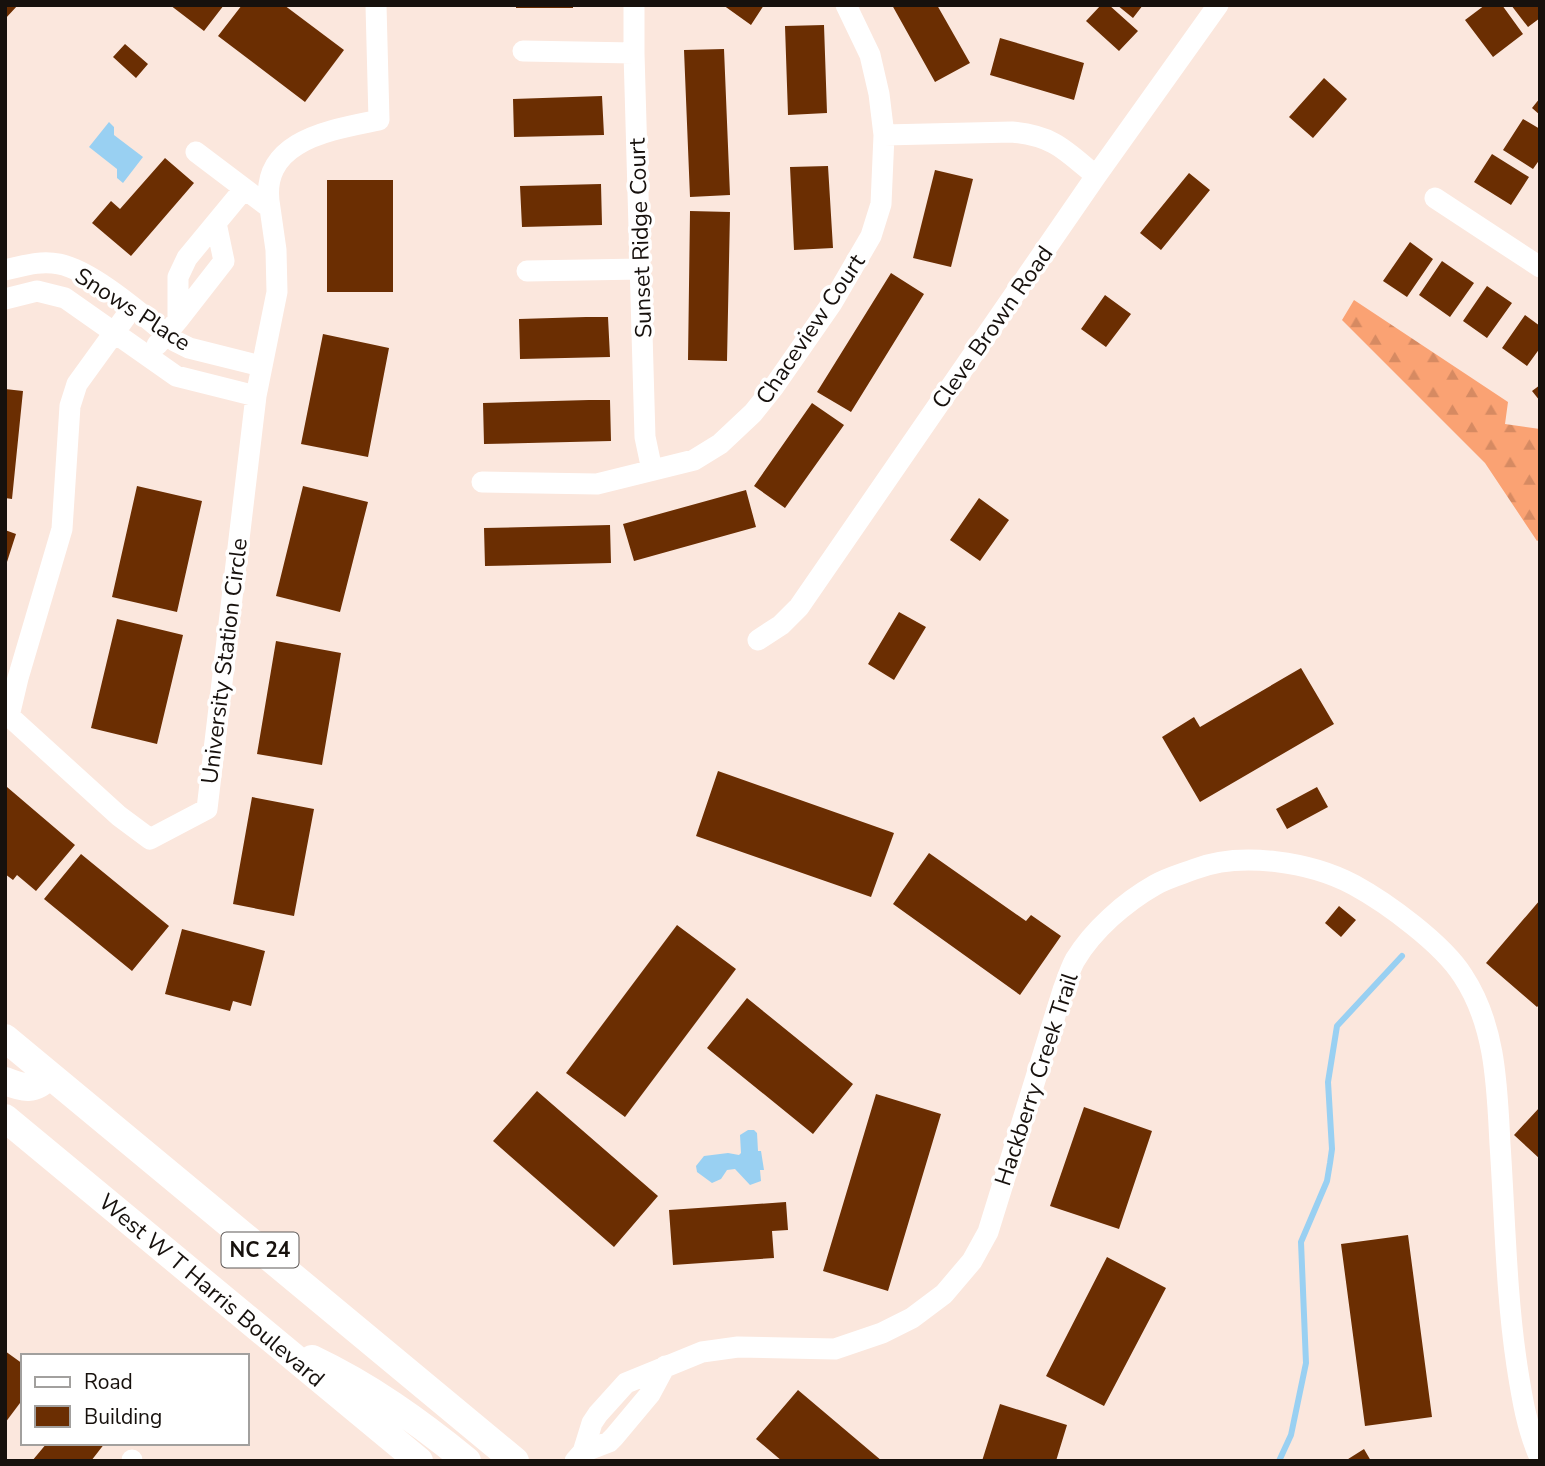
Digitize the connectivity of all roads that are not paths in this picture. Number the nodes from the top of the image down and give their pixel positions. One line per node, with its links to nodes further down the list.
1 (376, 5): 12 (street, University Station Circle)
2 (634, 5): 6 (street, Sunset Ridge Court)
3 (846, 5): 7 (street, Chaceview Court)
4 (1218, 5): 9 (street, Cleve Brown Road)
5 (523, 51): 6 (street)
6 (634, 53): 15 (street, Sunset Ridge Court)
7 (884, 135): 9 (street); 25 (street, Chaceview Court)
8 (196, 152): 10 (street)
9 (1096, 176): 27 (street, Cleve Brown Road)
10 (244, 189): 12 (street); 13 (street)
11 (1435, 198): 14 (street)
12 (270, 208): 23 (street, University Station Circle)
13 (216, 223): 20 (street); 20 (street)
14 (1537, 257)
15 (641, 269): 17 (street); 25 (street, Sunset Ridge Court)
16 (5, 270): 19 (street, Snows Place)
17 (527, 271)
18 (5, 299): 21 (street, Snows Place)
19 (132, 308): 20 (street, Snows Place); 21 (street, University Station Circle)
20 (172, 327): 22 (street); 23 (street, Snows Place)
21 (114, 333): 22 (street, Snows Place); 28 (street, University Station Circle)
22 (147, 357): 24 (street, Snows Place)
23 (261, 366): 24 (street, University Station Circle)
24 (256, 396): 28 (street, University Station Circle)
25 (652, 470): 26 (street, Chaceview Court)
26 (482, 482)
27 (758, 640)
28 (7, 718)
29 (5, 1038): 30 (main road, NC 24)
30 (48, 1075): 31 (main road); 40 (main road, NC 24)
31 (5, 1081)
32 (5, 1118): 33 (main road, West W T Harris Boulevard / NC 24)
33 (272, 1339): 38 (main road, West W T Harris Boulevard / NC 24); 39 (main road)
34 (1519, 1380): 35 (street); 36 (street, Hackberry Creek Trail); 37 (street, Hackberry Creek Trail)
35 (1540, 1391)
36 (579, 1456)
37 (1540, 1458)
38 (419, 1461)
39 (467, 1461)
40 (515, 1461)

